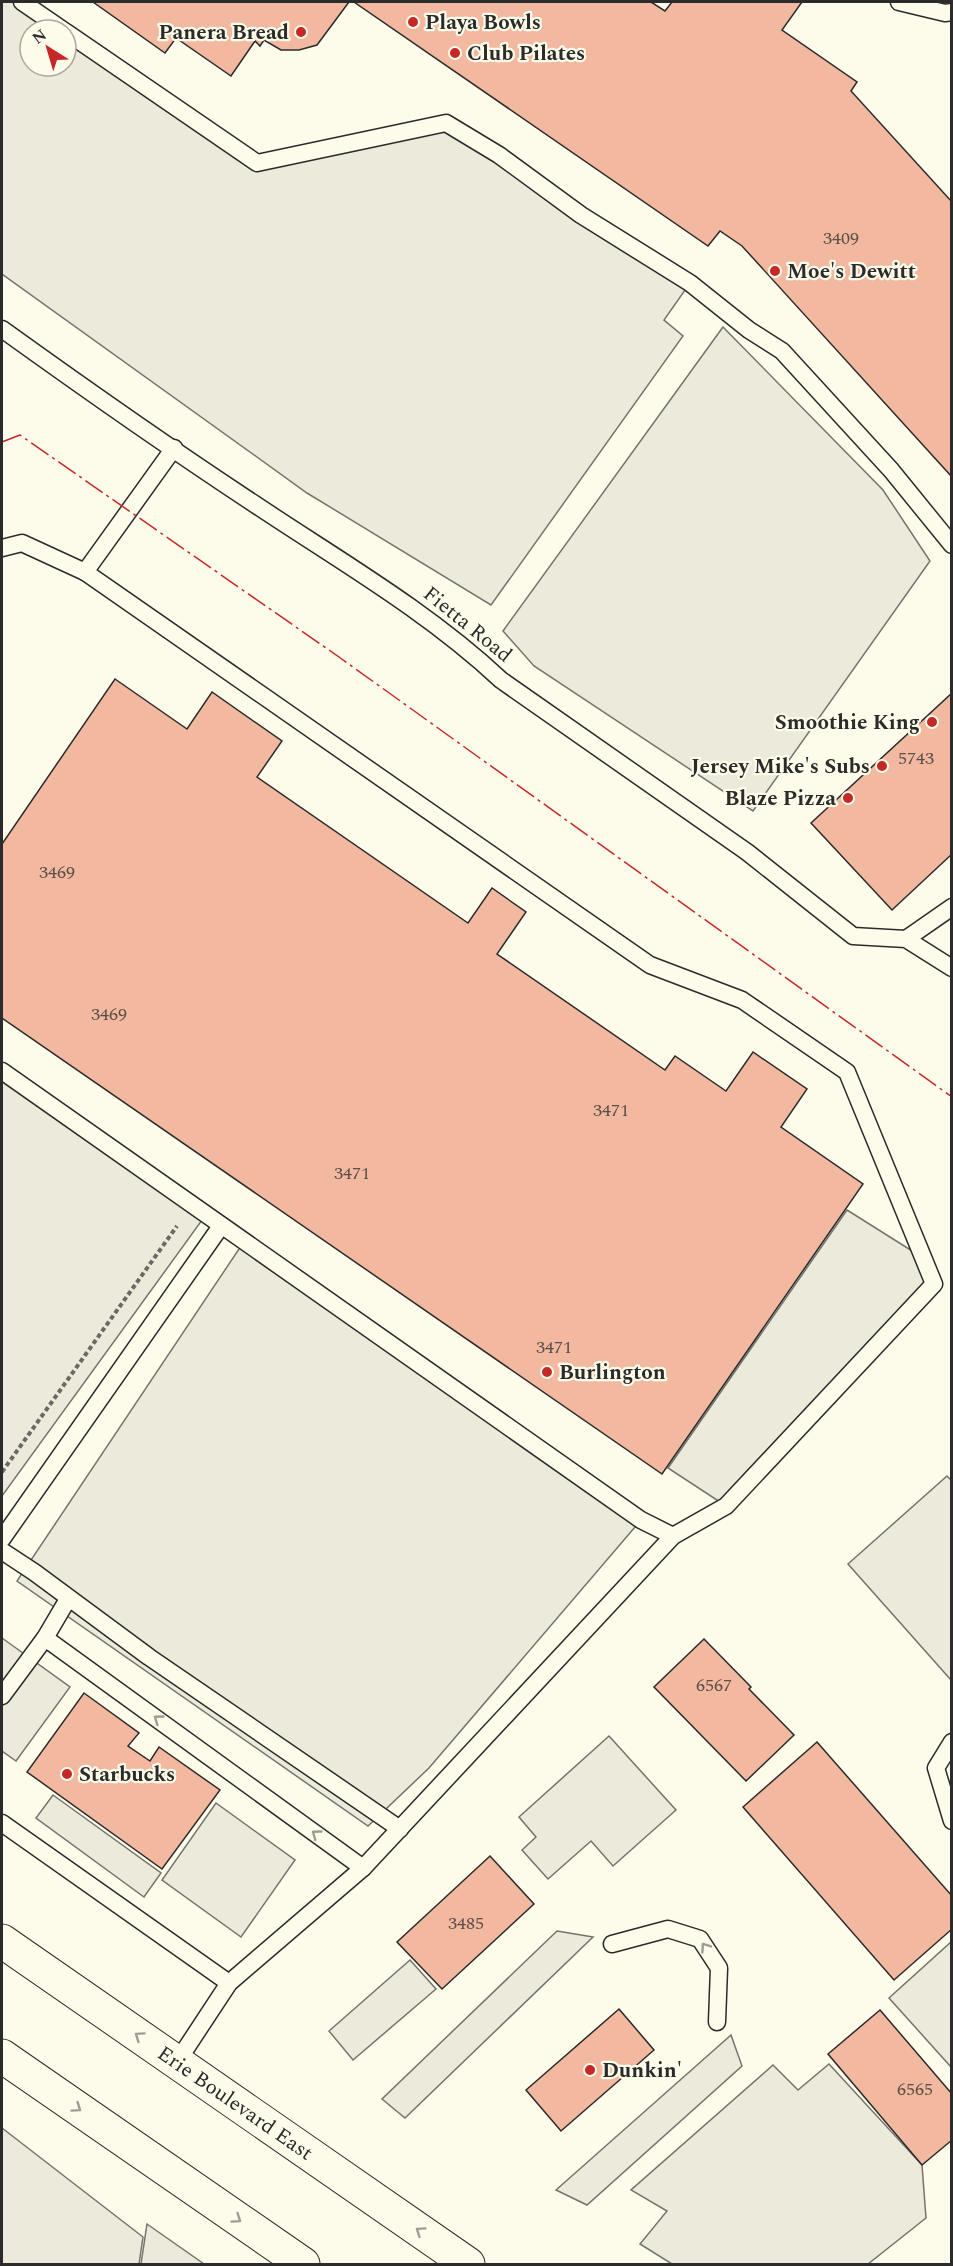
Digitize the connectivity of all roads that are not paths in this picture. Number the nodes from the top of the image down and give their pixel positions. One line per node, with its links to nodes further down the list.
1 (22, 2): 4 (lane)
2 (899, 2): 3 (lane)
3 (951, 12)
4 (46, 18)
5 (78, 40): 8 (lane)
6 (2, 329): 7 (lane, Fietta Road)
7 (174, 448): 10 (lane); 12 (lane, Fietta Road)
8 (951, 545)
9 (2, 548): 10 (lane)
10 (85, 572): 16 (lane)
11 (951, 907): 12 (lane)
12 (906, 939): 13 (lane)
13 (951, 969)
14 (2, 1071): 15 (lane)
15 (221, 1226): 16 (lane); 17 (lane)
16 (673, 1536): 25 (lane)
17 (2, 1539)
18 (2, 1551): 19 (lane)
19 (68, 1599): 20 (lane); 25 (lane)
20 (45, 1638): 21 (lane); 26 (lane, one-way to 20)
21 (2, 1696)
22 (951, 1742): 23 (lane)
23 (951, 1821)
24 (2, 1823): 29 (lane)
25 (400, 1828): 26 (lane)
26 (363, 1868): 29 (lane)
27 (2, 1941): 32 (main road, Erie Boulevard East, one-way to 27)
28 (612, 1944): 30 (lane, one-way to 28)
29 (229, 1983): 32 (lane)
30 (717, 2022)
31 (2, 2056): 33 (main road, one-way to 33)
32 (177, 2062): 34 (main road, Erie Boulevard East, one-way to 32)
33 (303, 2265)
34 (468, 2265)

